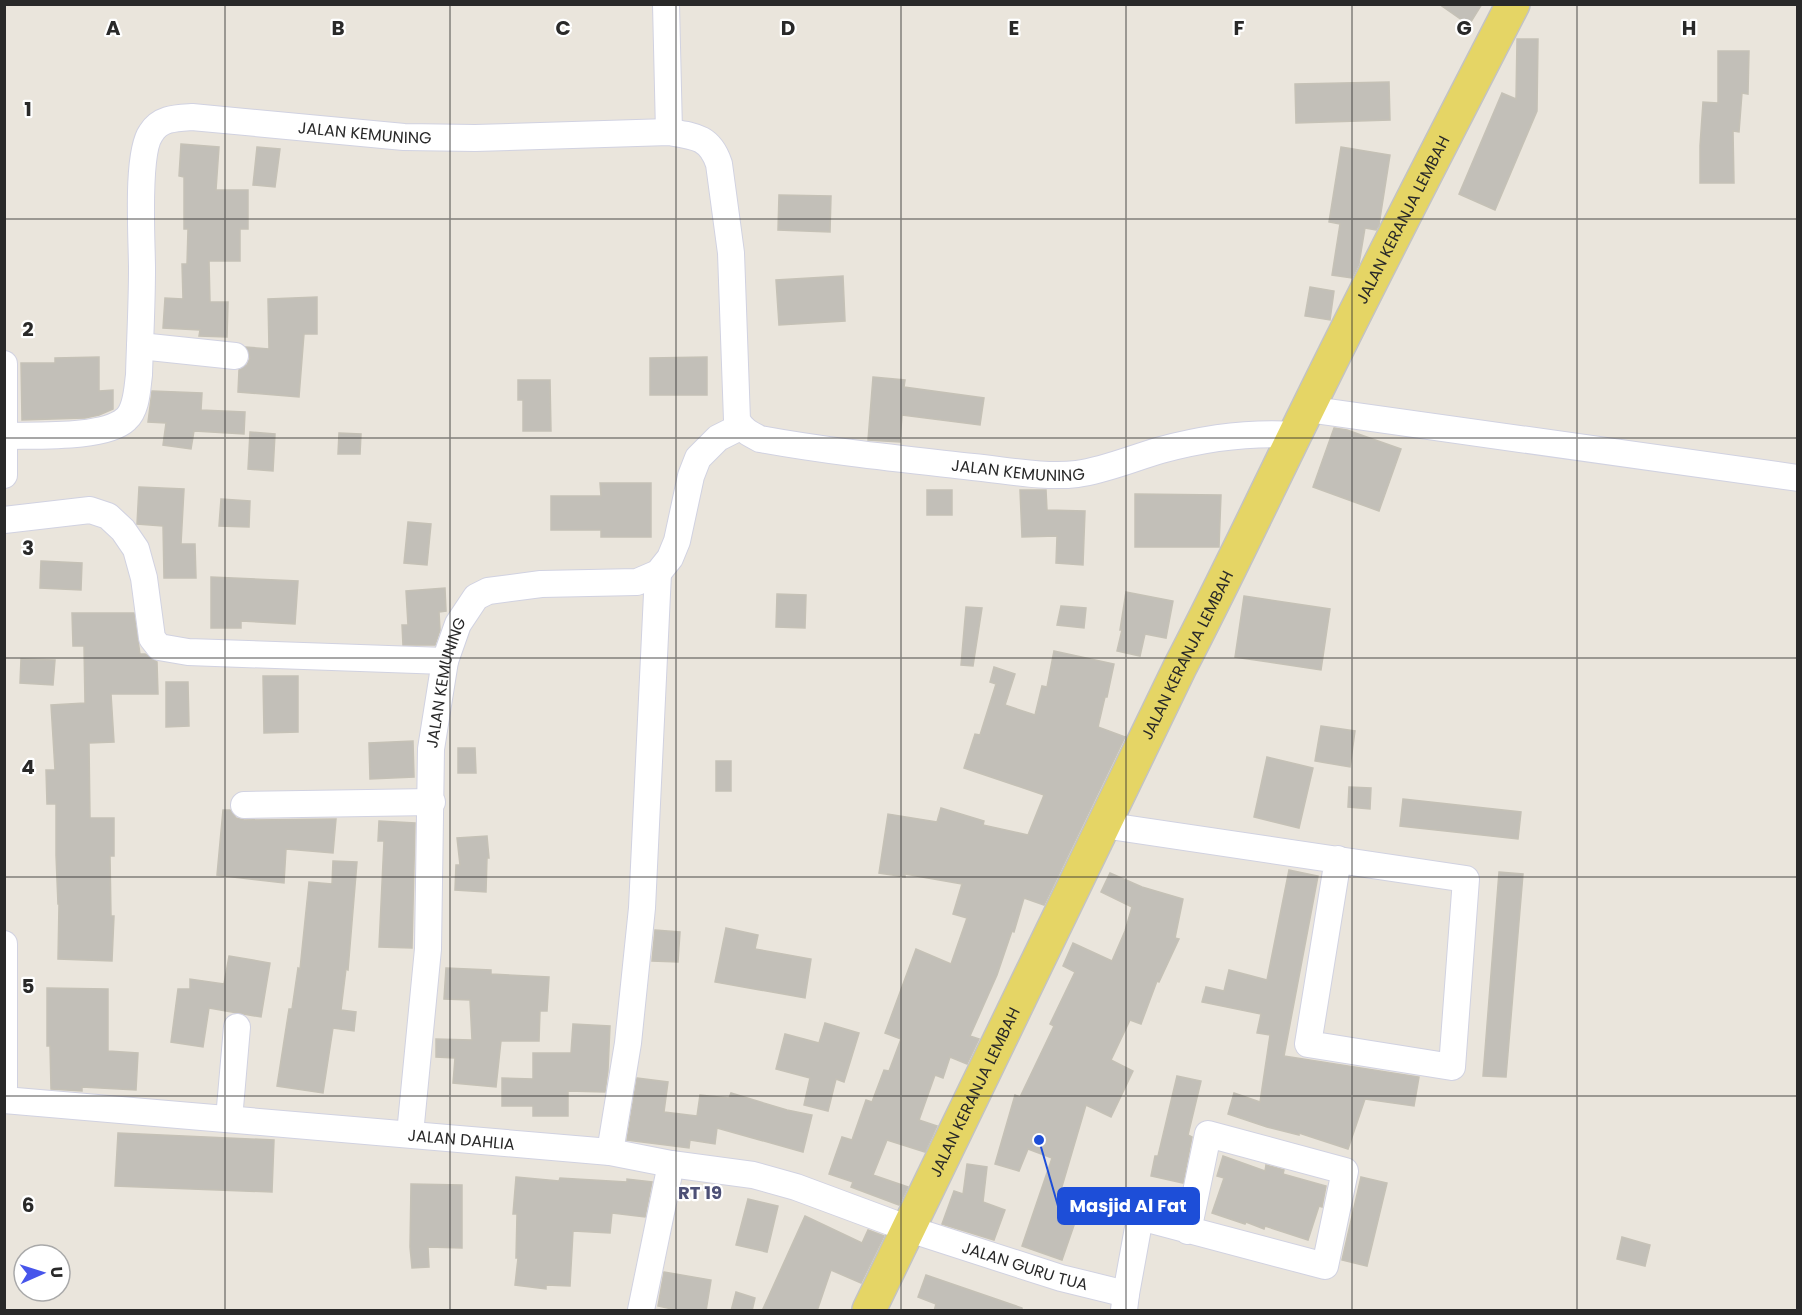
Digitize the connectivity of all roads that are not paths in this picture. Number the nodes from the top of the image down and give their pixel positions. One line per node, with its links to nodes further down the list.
1 (666, 4): 3 (street)
2 (1513, 4): 7 (main road, JALAN KERANJA LEMBAH)
3 (669, 132): 4 (street, JALAN KEMUNING); 8 (street, JALAN KEMUNING)
4 (140, 346): 5 (street); 9 (street, JALAN KEMUNING)
5 (235, 356)
6 (4, 364): 9 (street)
7 (1301, 422): 8 (street, JALAN KEMUNING); 11 (street, JALAN KEMUNING); 17 (main road, JALAN KERANJA LEMBAH)
8 (740, 426): 13 (street)
9 (5, 436): 10 (street)
10 (4, 475)
11 (1797, 478)
12 (4, 520): 14 (street)
13 (658, 573): 14 (street, JALAN KEMUNING); 25 (street)
14 (445, 661): 15 (street, JALAN KEMUNING)
15 (432, 802): 16 (street); 24 (street, JALAN KEMUNING)
16 (244, 805)
17 (1103, 825): 18 (street); 27 (main road, JALAN KERANJA LEMBAH)
18 (1338, 859): 18 (street)
19 (4, 944): 21 (street)
20 (237, 1027): 23 (street)
21 (4, 1087)
22 (4, 1100): 23 (street, JALAN DAHLIA)
23 (229, 1119): 24 (street, JALAN DAHLIA)
24 (410, 1134): 25 (street, JALAN DAHLIA)
25 (610, 1152): 26 (street, JALAN DAHLIA)
26 (671, 1164): 27 (street, JALAN DAHLIA); 30 (street)
27 (909, 1229): 29 (street, JALAN GURU TUA); 31 (main road, JALAN KERANJA LEMBAH)
28 (1188, 1231): 28 (street); 29 (street)
29 (1125, 1302)
30 (641, 1311)
31 (869, 1311)

